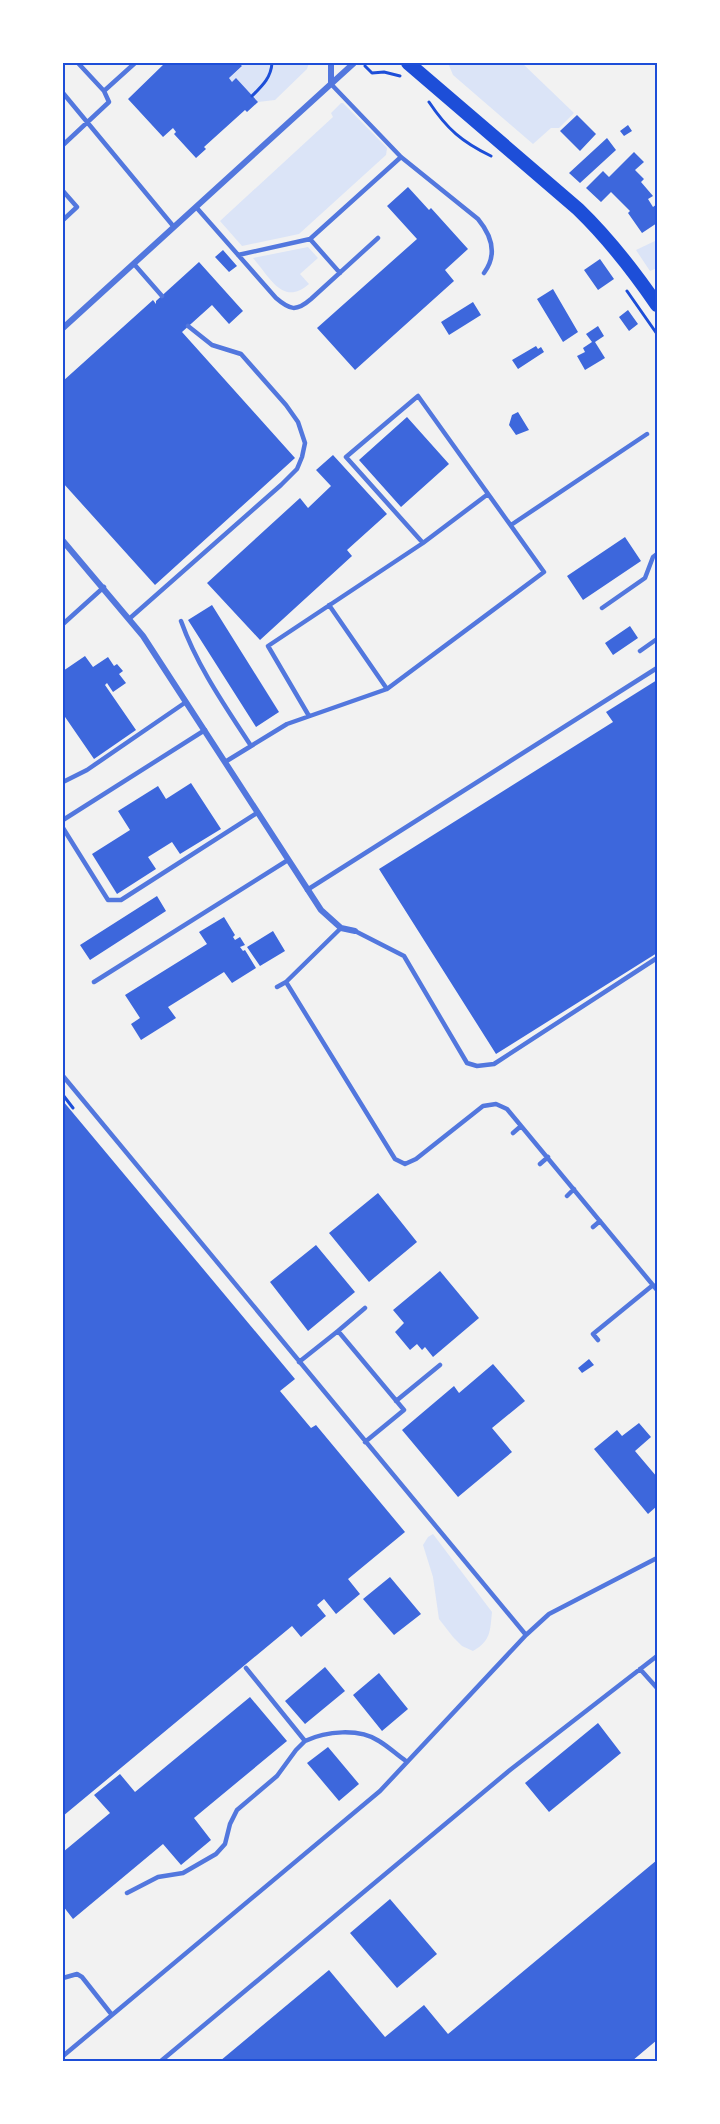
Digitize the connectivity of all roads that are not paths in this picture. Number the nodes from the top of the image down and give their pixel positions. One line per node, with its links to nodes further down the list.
1 (78, 63): 7 (lane)
2 (135, 63): 7 (lane)
3 (331, 63): 6 (street)
4 (354, 63): 6 (street)
5 (408, 63): 23 (main road)
6 (331, 84): 11 (lane); 13 (street)
7 (104, 92): 9 (lane)
8 (63, 93): 9 (lane)
9 (87, 123): 10 (lane); 15 (lane)
10 (63, 145)
11 (401, 157): 17 (lane); 21 (lane)
12 (63, 191): 14 (lane)
13 (196, 207): 15 (street); 18 (lane)
14 (63, 220)
15 (174, 227): 19 (street)
16 (378, 238): 20 (lane)
17 (310, 239): 18 (lane); 20 (lane)
18 (238, 255): 20 (lane)
19 (134, 264): 22 (lane); 25 (street)
20 (340, 273)
21 (484, 273)
22 (162, 296)
23 (657, 305)
24 (188, 326): 35 (lane)
25 (63, 328)
26 (647, 434): 28 (lane)
27 (488, 494): 28 (lane); 30 (lane); 30 (lane)
28 (511, 525): 41 (lane)
29 (63, 541): 32 (street)
30 (423, 543): 33 (lane)
31 (657, 554): 34 (lane)
32 (104, 587): 35 (street); 37 (lane)
33 (329, 605): 41 (lane); 43 (lane)
34 (602, 608)
35 (129, 619): 42 (street)
36 (181, 621): 45 (lane)
37 (63, 624)
38 (657, 639): 39 (lane)
39 (640, 651)
40 (657, 668): 52 (lane)
41 (387, 689): 43 (lane)
42 (186, 702): 44 (street); 47 (lane)
43 (309, 716): 45 (lane)
44 (204, 730): 46 (street); 49 (lane)
45 (251, 746): 46 (lane)
46 (225, 762): 48 (street)
47 (63, 782)
48 (257, 813): 50 (lane); 51 (street)
49 (63, 820)
50 (63, 828)
51 (288, 860): 52 (street); 56 (lane)
52 (307, 890): 53 (street)
53 (341, 928): 54 (street); 57 (lane)
54 (355, 932): 55 (lane)
55 (657, 958)
56 (94, 982)
57 (285, 982): 58 (lane); 59 (lane)
58 (278, 987)
59 (308, 1019): 60 (lane); 61 (lane)
60 (300, 1023)
61 (331, 1056): 62 (lane); 64 (lane)
62 (324, 1060)
63 (63, 1076): 83 (lane)
64 (353, 1092): 65 (lane); 67 (lane)
65 (347, 1097)
66 (521, 1126): 67 (lane); 68 (lane); 70 (lane)
67 (377, 1130): 69 (lane)
68 (513, 1133)
69 (370, 1134)
70 (548, 1157): 71 (lane); 72 (lane)
71 (540, 1164)
72 (574, 1189): 73 (lane); 74 (lane)
73 (567, 1196)
74 (600, 1221): 75 (lane); 76 (lane)
75 (593, 1227)
76 (627, 1254): 77 (lane); 78 (lane)
77 (621, 1260)
78 (653, 1285): 79 (lane); 82 (lane)
79 (657, 1290)
80 (365, 1308): 81 (lane)
81 (338, 1331): 83 (lane); 85 (lane)
82 (598, 1340)
83 (300, 1362): 86 (lane)
84 (440, 1365): 85 (lane)
85 (396, 1401): 86 (lane)
86 (365, 1442): 88 (lane)
87 (657, 1558): 88 (lane)
88 (526, 1635): 94 (lane)
89 (657, 1656): 91 (lane)
90 (246, 1668): 93 (lane)
91 (640, 1669): 92 (lane); 99 (lane)
92 (657, 1688)
93 (305, 1741): 94 (lane); 95 (lane)
94 (406, 1761): 97 (lane)
95 (127, 1893)
96 (63, 1977): 97 (lane)
97 (112, 2015): 98 (lane)
98 (63, 2056)
99 (160, 2061)

